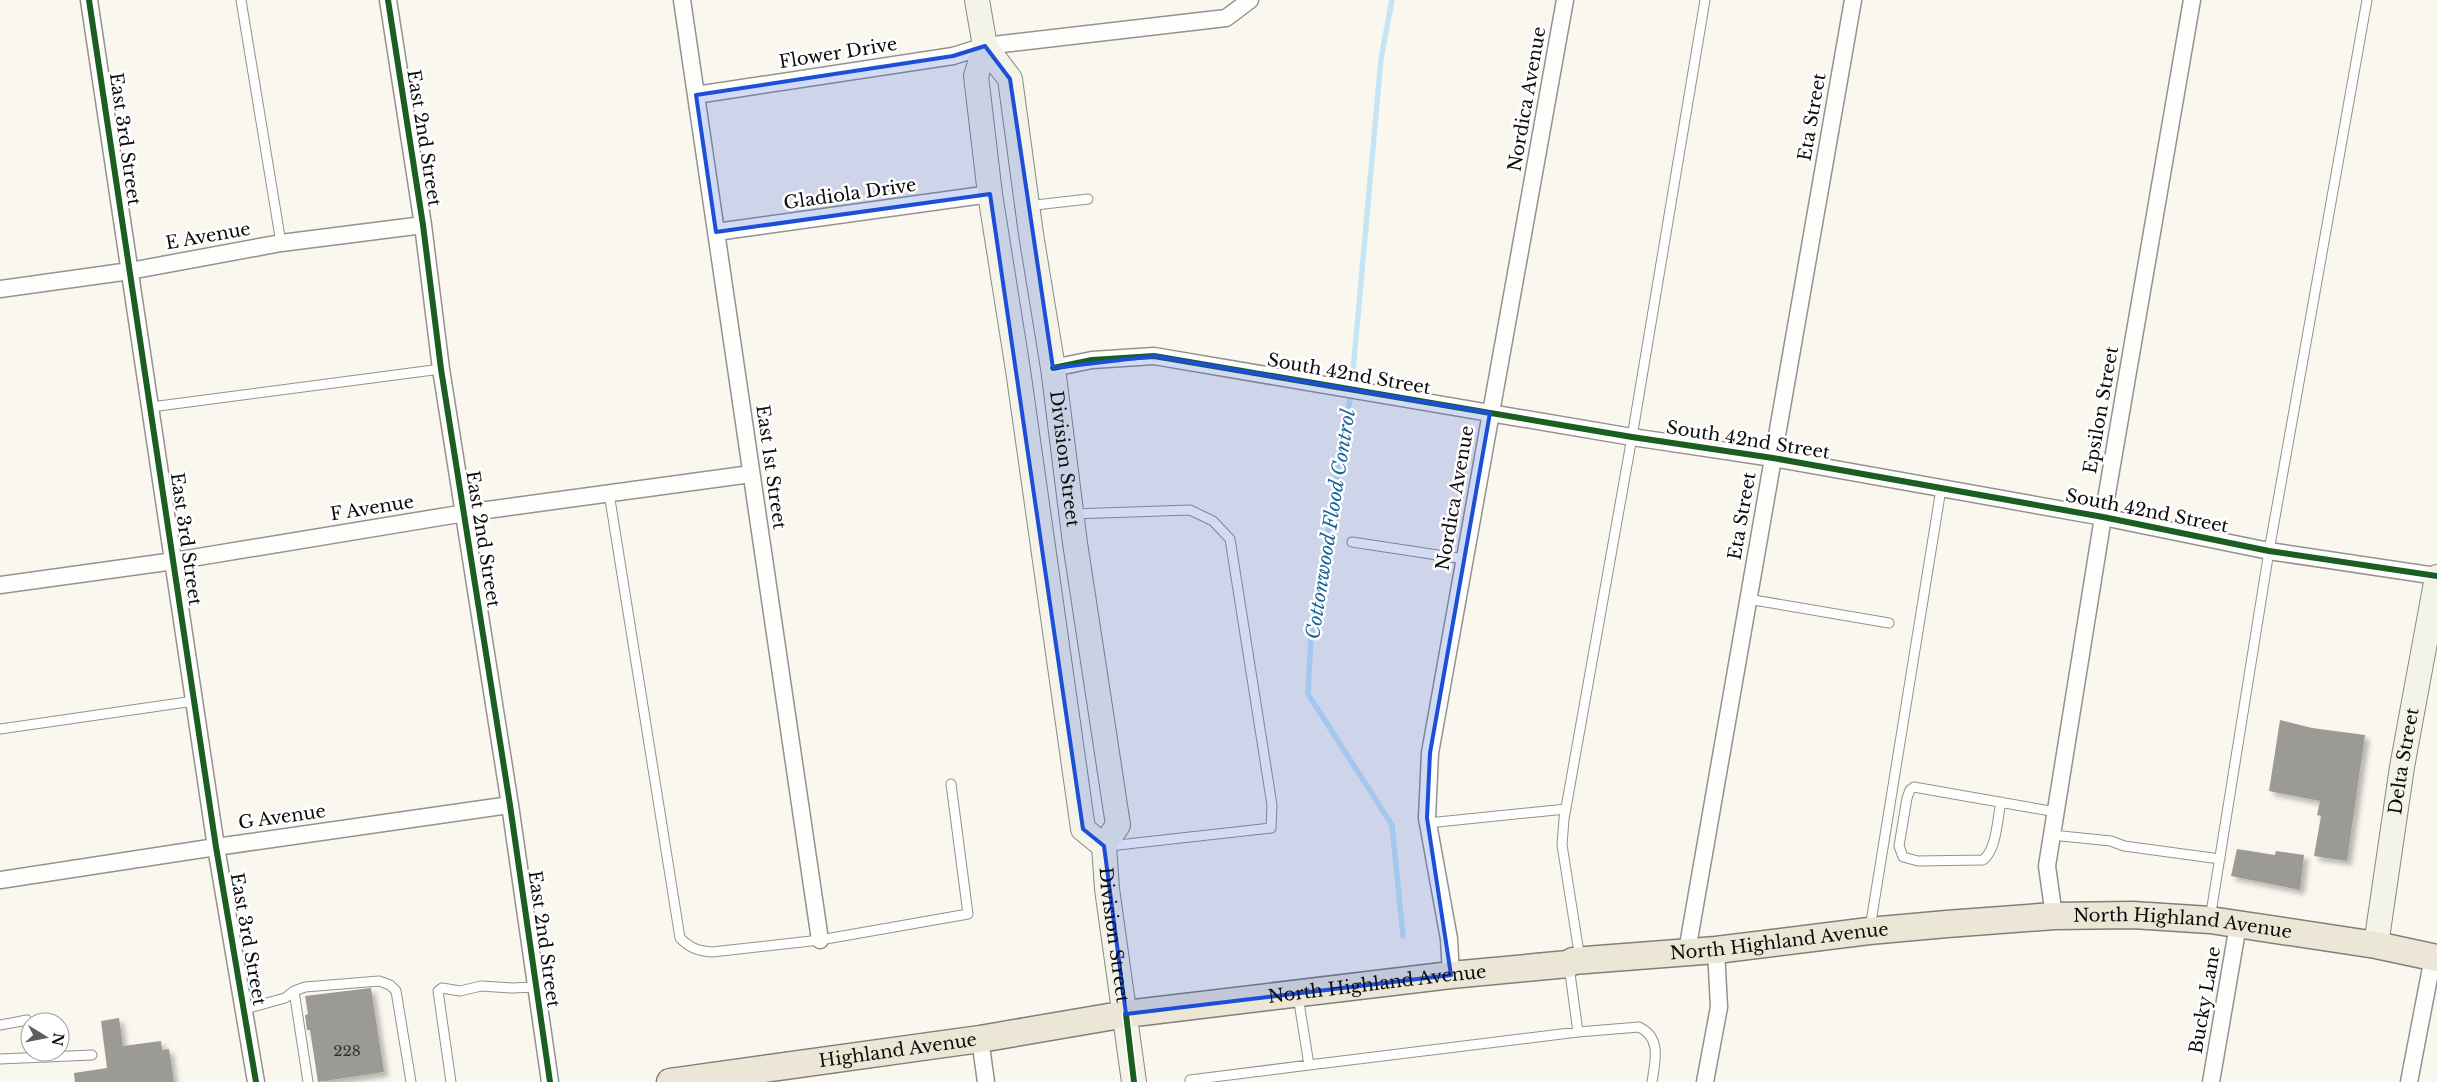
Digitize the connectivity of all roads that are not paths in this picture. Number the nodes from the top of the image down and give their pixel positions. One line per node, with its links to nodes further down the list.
1 (90, 0): 20 (street, East 3rd Street)
2 (241, 0): 19 (lane)
3 (388, 0): 17 (street, East 2nd Street)
4 (682, 0): 13 (street, East 1st Street)
5 (978, 0): 12 (main road, Division Street)
6 (1250, 0): 12 (street, Flower Drive)
7 (1565, 0): 25 (street, Nordica Avenue)
8 (1705, 0): 26 (lane)
9 (1853, 0): 27 (street, Eta Street)
10 (2192, 0): 33 (street, Epsilon Street)
11 (2367, 0): 35 (lane)
12 (985, 46): 13 (street, Flower Drive); 14 (main road, Division Street); 16 (main road, Division Street)
13 (696, 95): 18 (street, East 1st Street)
14 (990, 194): 18 (street, Gladiola Drive); 52 (main road, Division Street)
15 (1088, 199): 16 (lane)
16 (1027, 206): 22 (main road, Division Street)
17 (422, 225): 19 (street, E Avenue); 23 (street, East 2nd Street)
18 (716, 232): 28 (street, East 1st Street)
19 (281, 243): 20 (street, E Avenue)
20 (130, 271): 21 (street, E Avenue); 24 (street, East 3rd Street)
21 (0, 288)
22 (1053, 368): 25 (street, South 42nd Street); 32 (main road, Division Street)
23 (440, 369): 24 (lane); 31 (street, East 2nd Street)
24 (151, 408): 37 (street, East 3rd Street)
25 (1490, 413): 26 (street, South 42nd Street); 36 (street, Nordica Avenue)
26 (1632, 438): 27 (street, South 42nd Street); 47 (lane)
27 (1773, 458): 29 (street, South 42nd Street); 40 (street, Eta Street)
28 (751, 474): 30 (street, F Avenue); 59 (street, East 1st Street)
29 (1941, 489): 33 (street, South 42nd Street); 58 (lane)
30 (609, 493): 31 (street, F Avenue); 59 (lane)
31 (465, 512): 37 (street, F Avenue); 46 (street, East 2nd Street)
32 (1072, 514): 52 (main road, Division Street); 52 (lane)
33 (2103, 517): 35 (street, South 42nd Street); 48 (street, Epsilon Street)
34 (1352, 542): 36 (lane)
35 (2269, 551): 38 (street, South 42nd Street); 53 (lane)
36 (1464, 559): 49 (street, Nordica Avenue)
37 (174, 561): 39 (street, F Avenue); 42 (street, East 3rd Street)
38 (2437, 577): 60 (main road, Delta Street)
39 (0, 585)
40 (1748, 599): 41 (lane); 62 (street, Eta Street)
41 (1889, 623)
42 (194, 701): 43 (lane); 51 (street, East 3rd Street)
43 (0, 730)
44 (952, 784): 59 (lane)
45 (2001, 802): 45 (lane); 48 (lane)
46 (510, 805): 51 (street, G Avenue); 66 (street, East 2nd Street)
47 (1566, 809): 49 (lane); 64 (lane)
48 (2056, 812): 50 (street, Epsilon Street)
49 (1428, 823): 65 (street, Nordica Avenue)
50 (2052, 835): 53 (lane); 55 (street, Epsilon Street)
51 (216, 846): 54 (street, G Avenue); 69 (street, East 3rd Street)
52 (1104, 846): 70 (main road, Division Street)
53 (2220, 859): 56 (lane)
54 (0, 880)
55 (2054, 916): 56 (main road, North Highland Avenue); 58 (main road, North Highland Avenue)
56 (2210, 920): 57 (main road, North Highland Avenue)
57 (2238, 925): 60 (main road, North Highland Avenue); 89 (street, Bucky Lane)
58 (1869, 931): 61 (main road, North Highland Avenue)
59 (820, 940)
60 (2376, 945): 63 (main road, North Highland Avenue)
61 (1716, 950): 62 (main road, North Highland Avenue); 88 (street)
62 (1687, 951): 64 (main road, North Highland Avenue)
63 (2435, 958): 90 (street)
64 (1574, 962): 65 (main road, North Highland Avenue); 73 (lane)
65 (1451, 975): 68 (main road, North Highland Avenue)
66 (536, 987): 82 (lane); 83 (street, East 2nd Street)
67 (294, 992): 69 (lane); 80 (lane); 81 (lane)
68 (1298, 993): 70 (main road, North Highland Avenue); 77 (lane)
69 (245, 1009): 79 (street, East 3rd Street)
70 (1126, 1014): 74 (main road, Highland Avenue); 86 (main road, Division Street)
71 (20, 1021): 72 (lane)
72 (0, 1025)
73 (1578, 1032): 77 (lane); 87 (lane)
74 (980, 1038): 84 (main road, Highland Avenue); 85 (street)
75 (92, 1055): 76 (lane)
76 (0, 1059)
77 (1309, 1065): 78 (lane)
78 (1190, 1080)
79 (256, 1082)
80 (308, 1082)
81 (411, 1082)
82 (450, 1082)
83 (550, 1082)
84 (670, 1082)
85 (986, 1082)
86 (1134, 1082)
87 (1652, 1082)
88 (1705, 1082)
89 (2211, 1082)
90 (2409, 1082)

